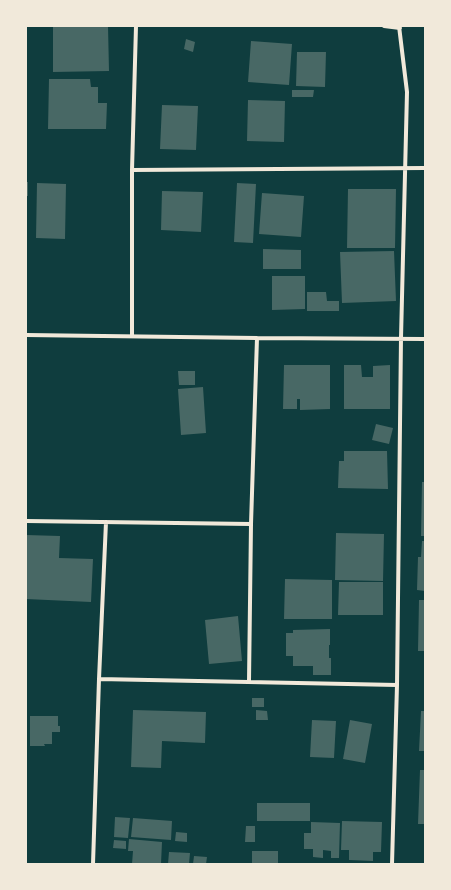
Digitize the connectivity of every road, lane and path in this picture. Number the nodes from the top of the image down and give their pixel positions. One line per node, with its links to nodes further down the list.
1 (136, 26): 6 (street)
2 (384, 26): 3 (street)
3 (399, 27): 4 (street)
4 (406, 168): 5 (street); 6 (street); 10 (street)
5 (425, 168)
6 (132, 170): 8 (street)
7 (26, 335): 8 (street)
8 (132, 336): 9 (street)
9 (257, 338): 10 (street); 14 (street)
10 (401, 338): 11 (street); 17 (street)
11 (425, 339)
12 (26, 521): 13 (street)
13 (106, 522): 14 (street); 15 (street)
14 (251, 524): 16 (street)
15 (99, 679): 16 (street); 18 (street)
16 (249, 682): 17 (street)
17 (397, 685): 19 (street)
18 (94, 864)
19 (392, 864)

